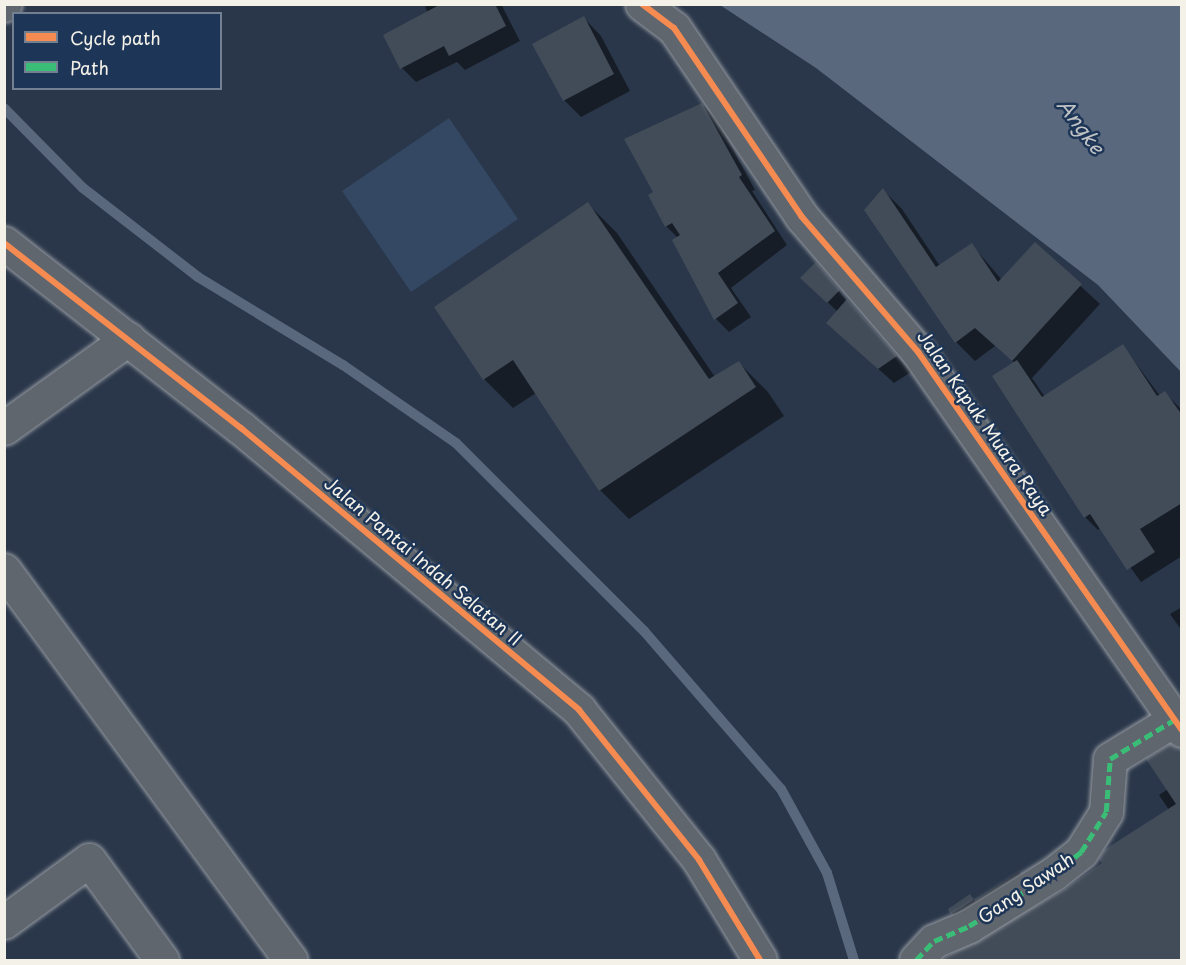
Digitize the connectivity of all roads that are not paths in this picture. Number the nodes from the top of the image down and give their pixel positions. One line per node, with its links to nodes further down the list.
1 (642, 4): 6 (street, Jalan Kapuk Muara Raya)
2 (4, 243): 3 (street, Jalan Pantai Indah Selatan II)
3 (128, 339): 4 (street); 10 (street, Jalan Pantai Indah Selatan II)
4 (4, 428)
5 (4, 570): 9 (street)
6 (1178, 725): 11 (street, Gang Sawah)
7 (4, 922): 8 (street)
8 (162, 960)
9 (291, 960)
10 (760, 960)
11 (916, 960)

